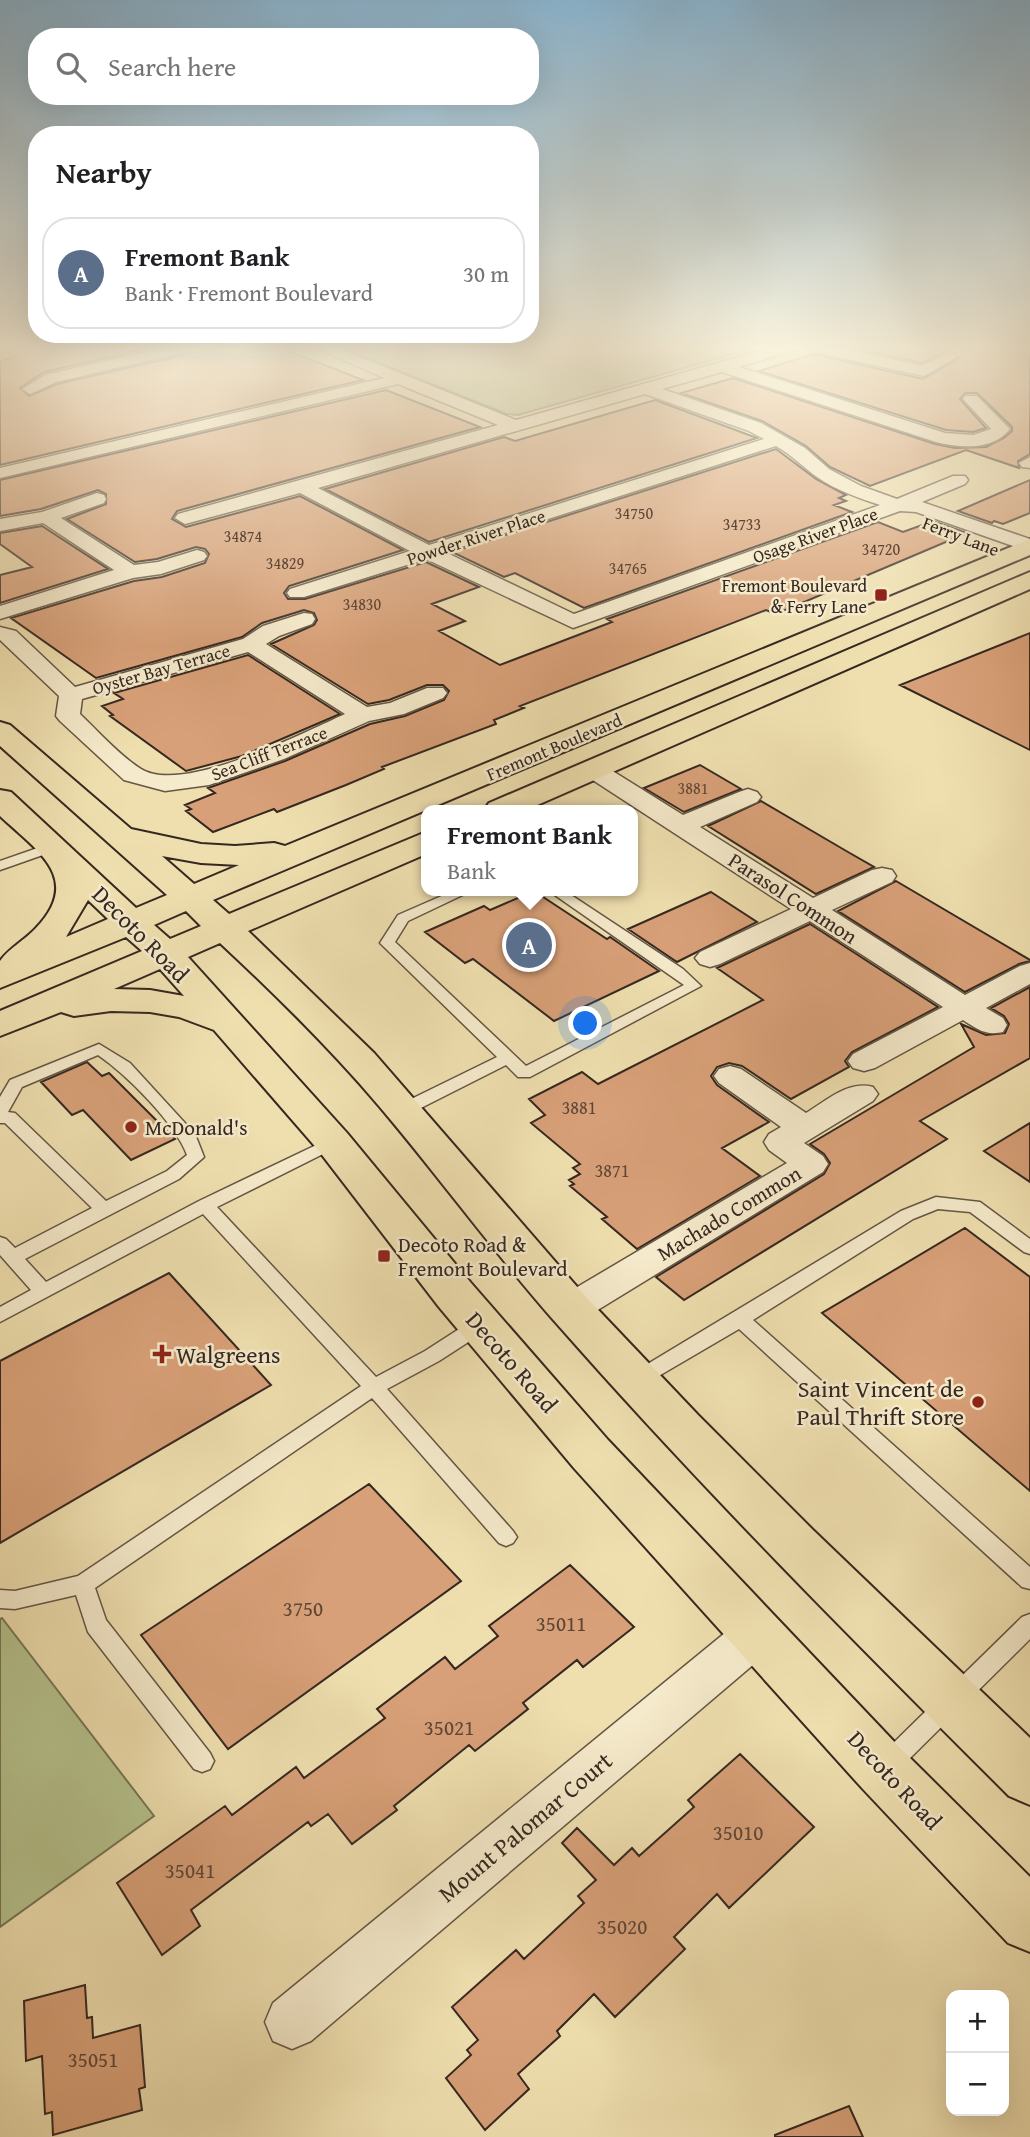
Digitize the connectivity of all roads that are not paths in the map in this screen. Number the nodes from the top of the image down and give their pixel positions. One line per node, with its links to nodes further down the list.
1 (116, 446): 5 (street)
2 (451, 446): 7 (street)
3 (760, 446): 13 (street, Powder River Place)
4 (785, 446): 9 (street, Ferry Lane)
5 (0, 473)
6 (959, 480): 9 (street, Osage River Place)
7 (302, 488): 11 (street); 13 (street)
8 (97, 499): 10 (street)
9 (898, 505): 13 (street, Osage River Place); 14 (street, Ferry Lane)
10 (46, 517): 12 (street); 16 (street)
11 (185, 518)
12 (0, 525)
13 (428, 552): 18 (street, Powder River Place)
14 (1023, 553): 36 (main road, Fremont Boulevard)
15 (197, 556): 16 (street)
16 (130, 572): 19 (street)
17 (1030, 580): 29 (main road, Fremont Boulevard)
18 (297, 593)
19 (0, 613)
20 (304, 619): 22 (street, Oyster Bay Terrace)
21 (0, 633): 23 (street)
22 (251, 644): 26 (street, Oyster Bay Terrace); 27 (street, Oyster Bay Terrace)
23 (24, 654): 24 (street); 26 (street)
24 (0, 661)
25 (435, 694): 27 (street, Sea Cliff Terrace)
26 (71, 695): 27 (street, Sea Cliff Terrace)
27 (363, 715)
28 (0, 731): 34 (main road)
29 (594, 770): 32 (main road, Fremont Boulevard); 33 (street, Parasol Common)
30 (748, 797): 33 (street)
31 (0, 799): 37 (main road, Decoto Road)
32 (512, 805)
33 (680, 826): 43 (street, Parasol Common)
34 (121, 836): 36 (main road); 42 (main road)
35 (421, 844): 45 (main road)
36 (311, 849): 42 (main road, Fremont Boulevard)
37 (60, 855): 38 (lane); 44 (main road, Decoto Road); 49 (main road)
38 (0, 866)
39 (883, 876): 43 (street)
40 (453, 896): 54 (lane)
41 (564, 896): 54 (lane)
42 (193, 898): 44 (main road, Fremont Boulevard); 45 (main road)
43 (812, 911): 47 (street); 50 (street, Parasol Common)
44 (133, 923): 46 (main road, Decoto Road); 49 (main road, Fremont Boulevard)
45 (225, 929): 46 (main road); 56 (main road)
46 (165, 954): 51 (main road); 52 (main road, Decoto Road)
47 (710, 958)
48 (1030, 972): 50 (street, Machado Common)
49 (0, 976)
50 (964, 1007): 53 (street, Parasol Common); 59 (street, Machado Common)
51 (9, 1022): 52 (main road)
52 (228, 1023): 60 (main road, Decoto Road)
53 (992, 1025)
54 (507, 1058): 56 (lane)
55 (730, 1076): 59 (street)
56 (405, 1109): 67 (main road)
57 (0, 1111): 62 (lane)
58 (0, 1118): 62 (lane)
59 (805, 1128): 67 (street, Machado Common)
60 (333, 1143): 61 (lane); 70 (main road, Decoto Road)
61 (205, 1205): 66 (lane); 72 (lane)
62 (104, 1209): 65 (lane)
63 (0, 1243): 65 (lane)
64 (1030, 1248): 69 (lane)
65 (13, 1257): 66 (lane)
66 (43, 1291): 68 (lane)
67 (570, 1309): 71 (main road)
68 (0, 1315)
69 (740, 1319): 71 (lane); 74 (lane)
70 (480, 1325): 72 (lane); 78 (main road, Decoto Road)
71 (636, 1381): 79 (main road)
72 (374, 1387): 73 (lane); 75 (lane)
73 (506, 1536)
74 (1030, 1580)
75 (83, 1584): 76 (lane); 80 (lane)
76 (0, 1599)
77 (1030, 1623): 79 (lane)
78 (758, 1633): 81 (main road, Decoto Road); 84 (street, Mount Palomar Court)
79 (952, 1701): 81 (lane); 82 (main road)
80 (202, 1761)
81 (882, 1769): 83 (main road, Decoto Road)
82 (1030, 1777)
83 (1030, 1922)
84 (292, 2022)

